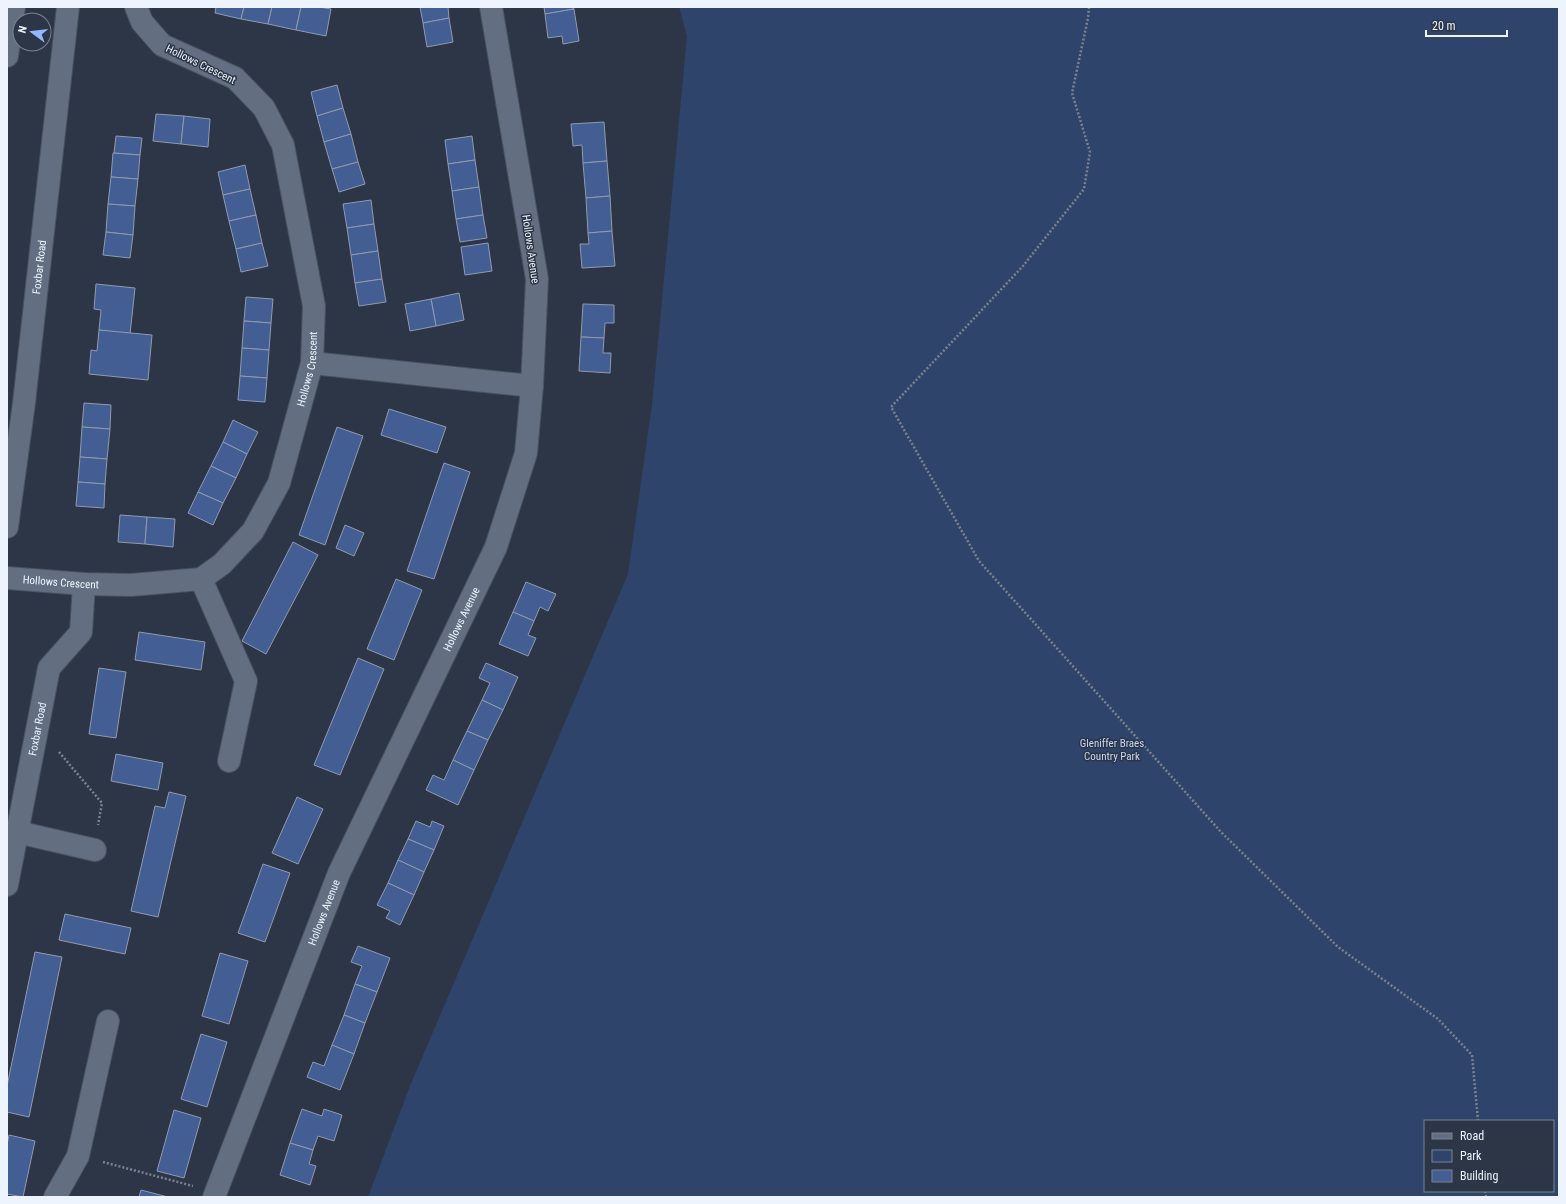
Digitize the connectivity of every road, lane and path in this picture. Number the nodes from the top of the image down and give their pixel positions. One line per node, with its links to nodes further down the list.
1 (14, 7): 6 (street)
2 (68, 7): 9 (street, Foxbar Road)
3 (136, 7): 7 (street, Hollows Crescent)
4 (491, 7): 8 (street, Hollows Avenue)
5 (1089, 7): 19 (path)
6 (7, 56)
7 (312, 363): 8 (street); 11 (street, Hollows Crescent)
8 (532, 386): 21 (street, Hollows Avenue)
9 (7, 527)
10 (7, 578): 12 (street, Hollows Crescent)
11 (201, 579): 12 (street, Hollows Crescent); 14 (street)
12 (84, 584): 13 (street, Foxbar Road)
13 (38, 727): 15 (street, Foxbar Road); 16 (path)
14 (229, 761)
15 (17, 832): 16 (street); 17 (street, Foxbar Road)
16 (95, 850)
17 (7, 886)
18 (108, 1022): 20 (street)
19 (1478, 1120)
20 (78, 1156): 21 (path); 22 (street)
21 (215, 1194)
22 (55, 1197)

